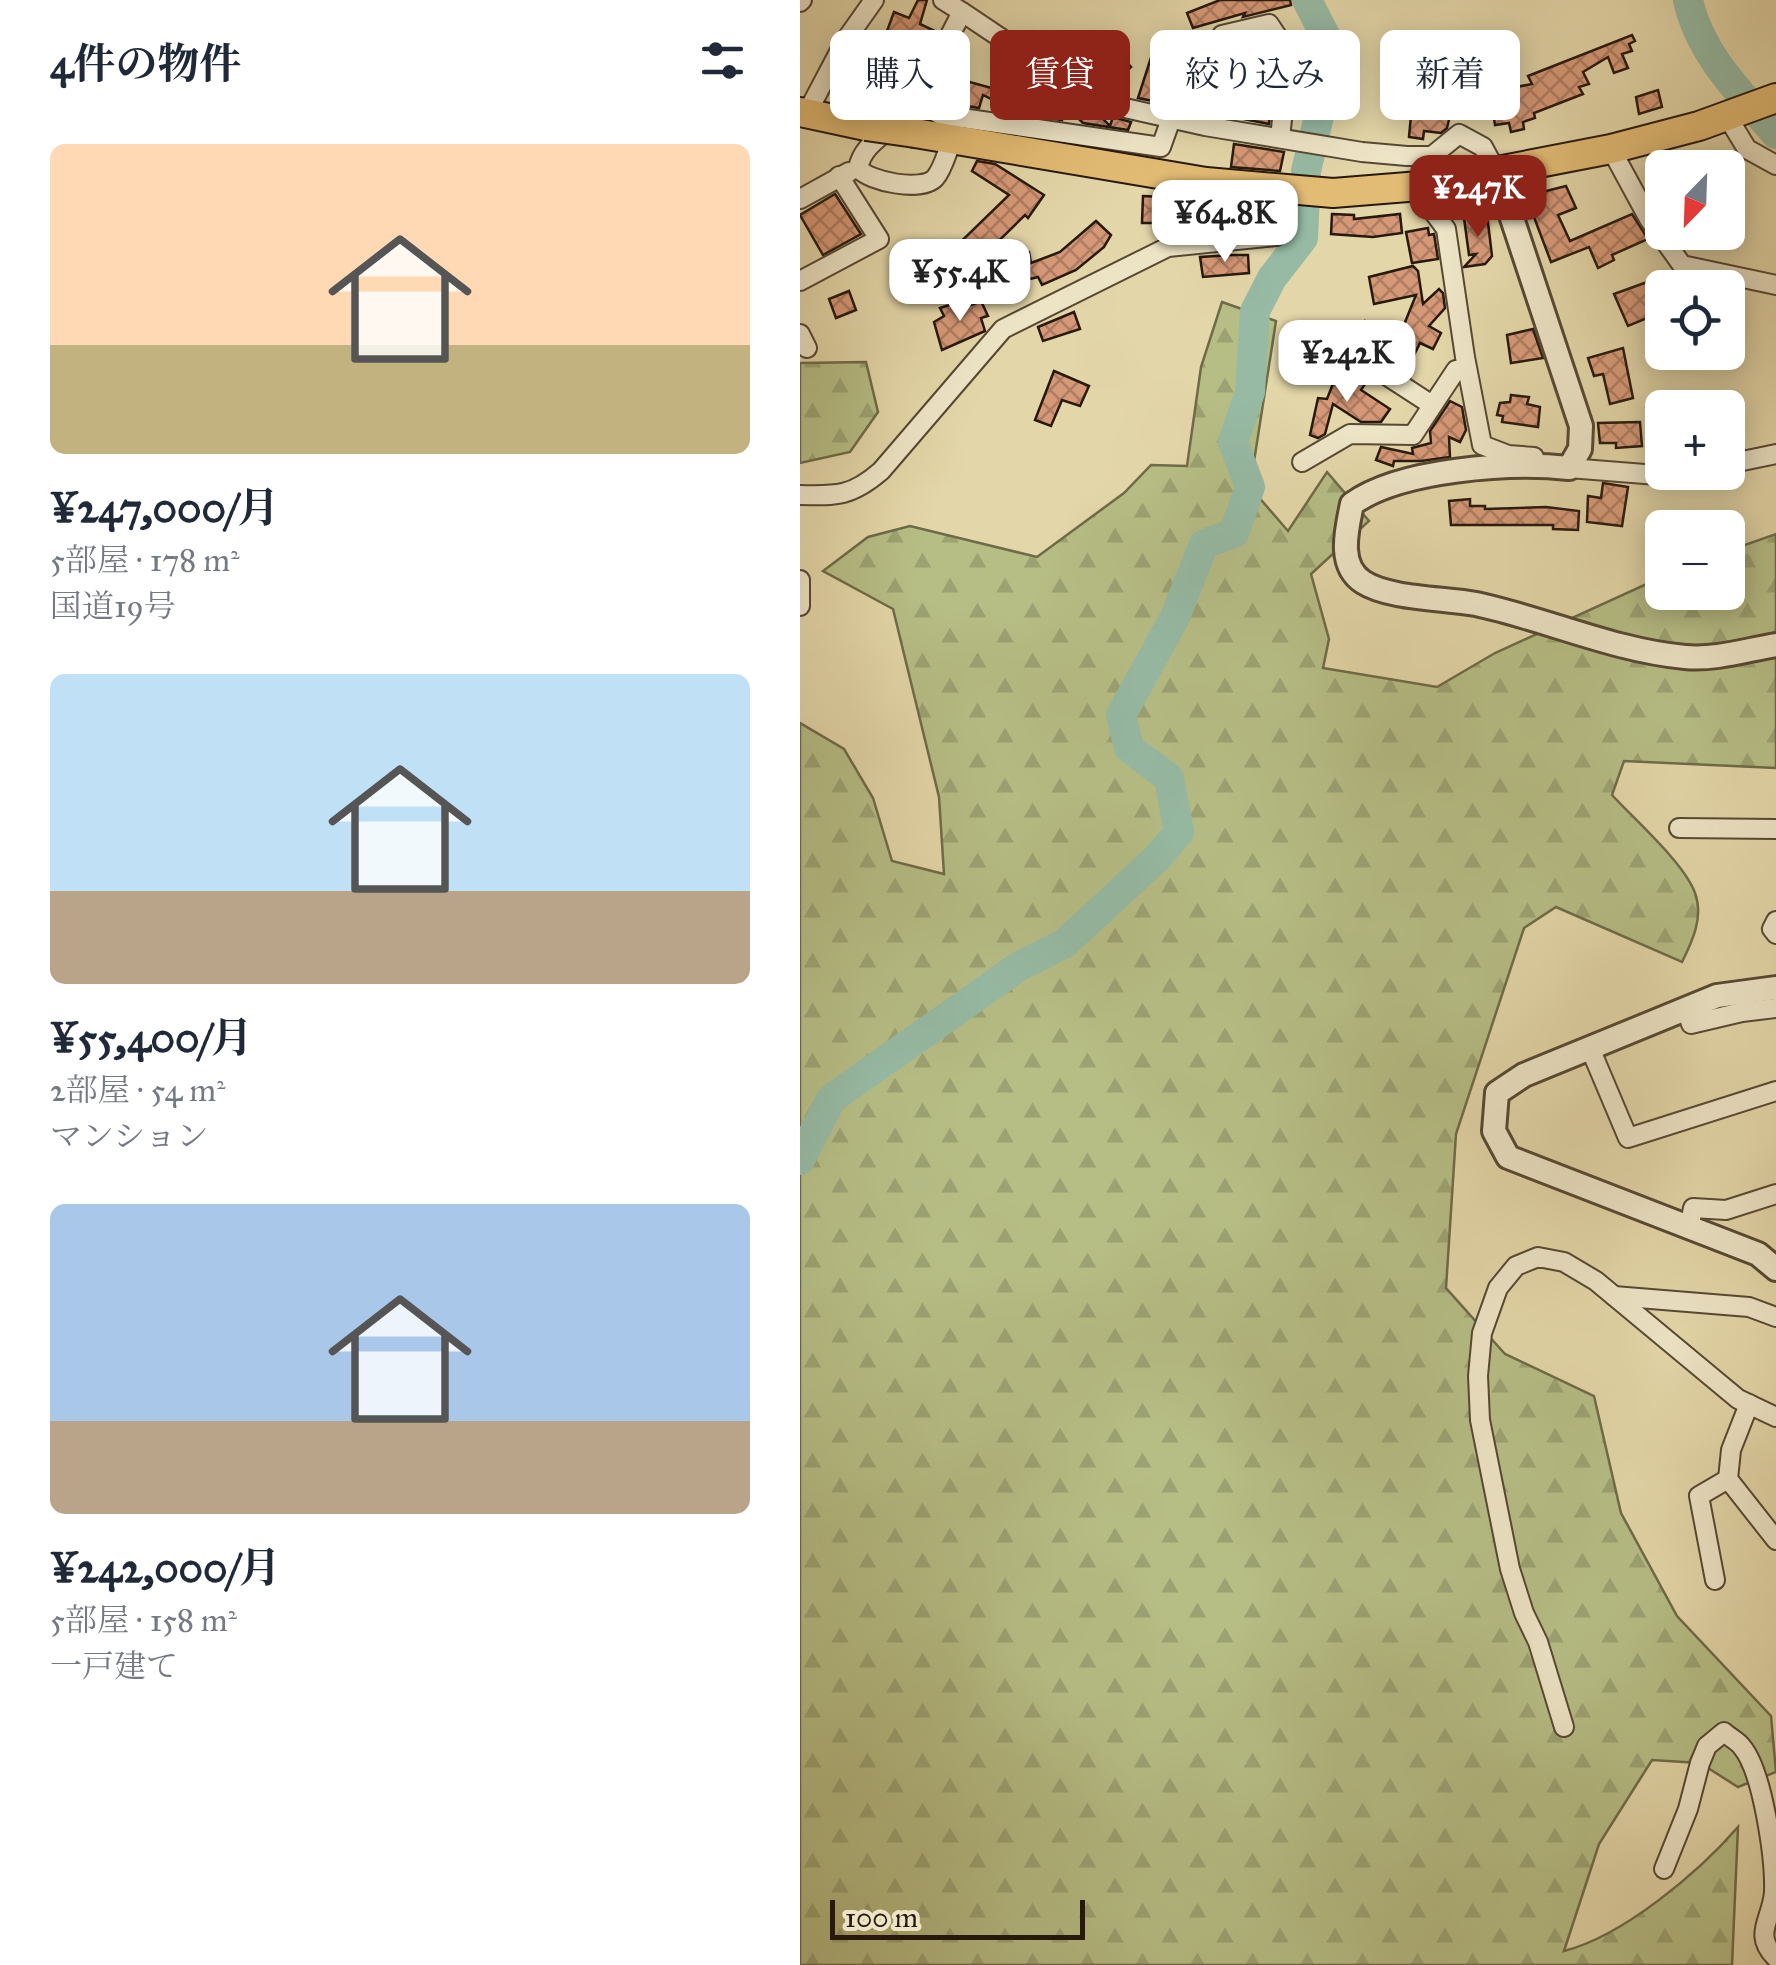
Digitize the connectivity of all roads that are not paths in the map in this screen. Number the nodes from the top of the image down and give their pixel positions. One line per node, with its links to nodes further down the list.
1 (874, 0): 8 (street)
2 (943, 0): 3 (street)
3 (962, 12): 4 (street); 9 (street)
4 (952, 30)
5 (1243, 30): 6 (street)
6 (1273, 30)
7 (1776, 98): 10 (highway)
8 (804, 113): 17 (highway, bridge)
9 (1150, 114)
10 (1727, 116): 18 (highway); 19 (street)
11 (970, 118): 13 (street)
12 (897, 120): 20 (street)
13 (1171, 120)
14 (1177, 120): 16 (street)
15 (1282, 120): 16 (street)
16 (1280, 138): 21 (street)
17 (952, 140): 20 (street); 24 (highway)
18 (1610, 149): 21 (highway); 27 (street)
19 (1776, 165)
20 (858, 168): 22 (street)
21 (1497, 173): 23 (highway); 35 (street)
22 (840, 176): 25 (street); 26 (street)
23 (1420, 186): 24 (highway); 29 (street)
24 (1288, 191): 37 (street)
25 (800, 198)
26 (800, 281)
27 (1776, 285)
28 (1355, 356): 30 (street)
29 (1467, 369): 30 (street); 34 (street)
30 (1432, 406): 33 (street)
31 (1776, 454): 32 (street)
32 (1745, 460)
33 (1302, 462)
34 (1538, 465): 35 (street); 40 (street)
35 (1569, 468): 36 (street)
36 (1645, 474)
37 (800, 495)
38 (800, 580): 39 (street)
39 (800, 606)
40 (1776, 644)
41 (1679, 828): 42 (street)
42 (1776, 829)
43 (1776, 921): 44 (street)
44 (1776, 934)
45 (1776, 988): 46 (street)
46 (1686, 1008): 47 (street); 48 (street)
47 (1776, 1008)
48 (1590, 1048): 49 (street); 51 (street)
49 (1776, 1092)
50 (1776, 1194): 51 (street)
51 (1689, 1228): 52 (street)
52 (1776, 1269)
53 (1614, 1296): 54 (street); 55 (street); 60 (street)
54 (1776, 1317)
55 (1749, 1404): 56 (street); 57 (street)
56 (1776, 1417)
57 (1728, 1479): 58 (street); 59 (street)
58 (1776, 1540)
59 (1715, 1580)
60 (1564, 1727)
61 (1664, 1869): 62 (street)
62 (1776, 1958)

